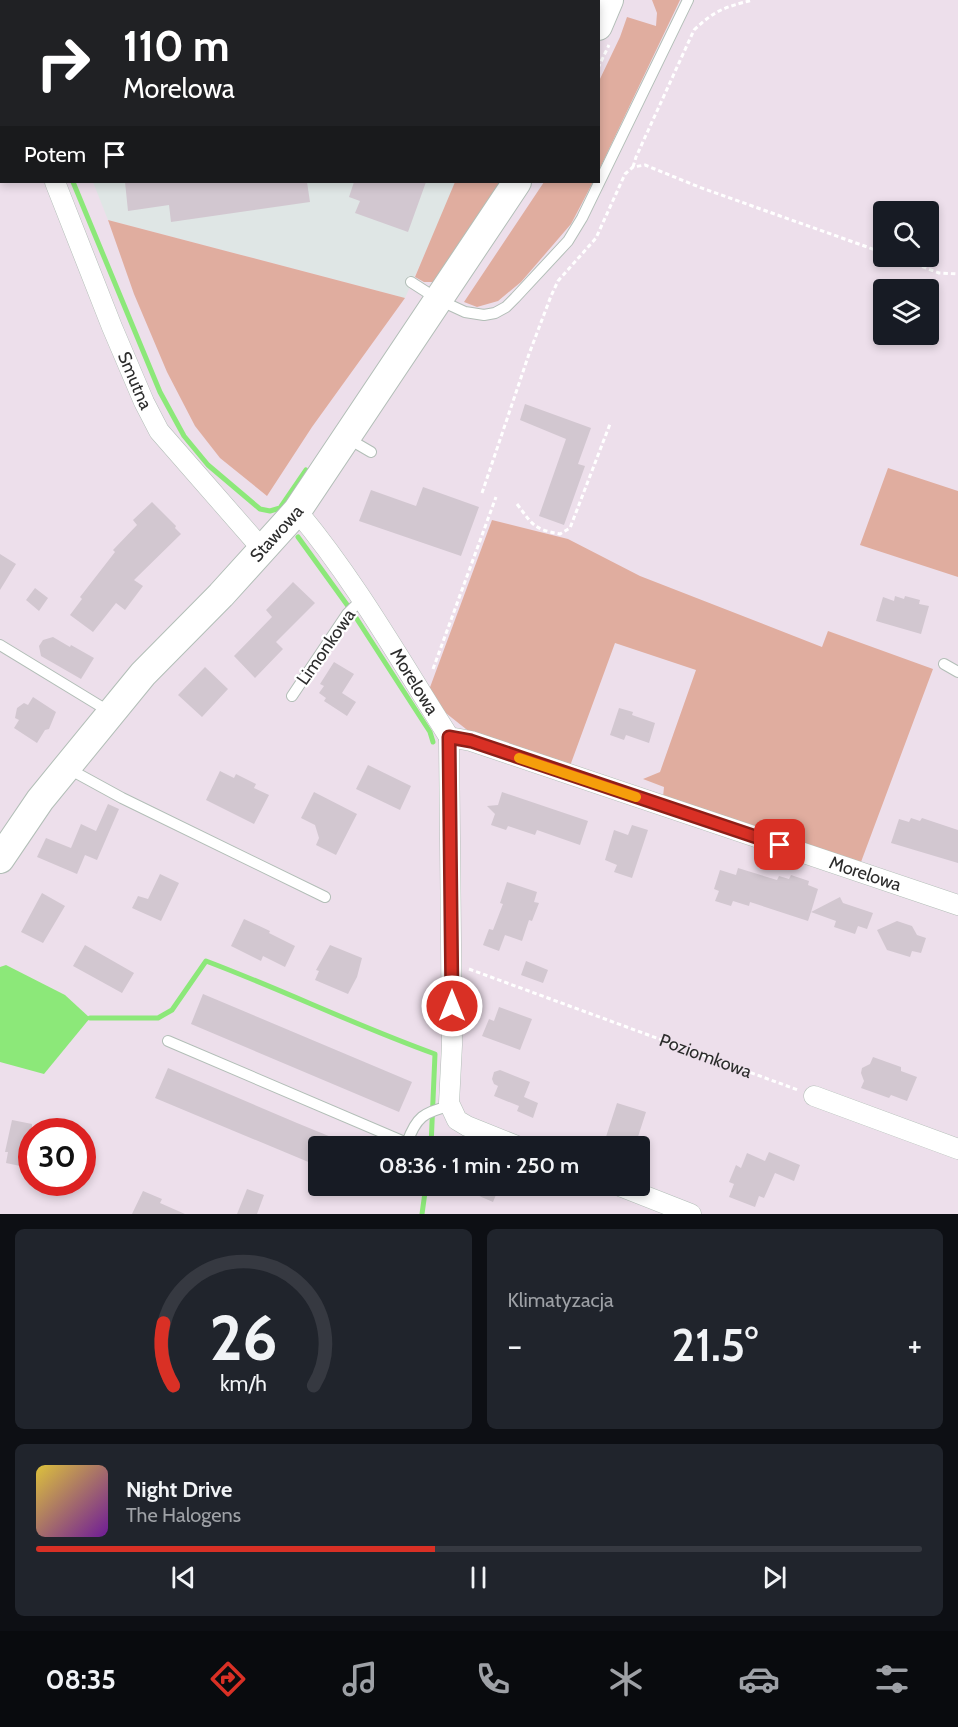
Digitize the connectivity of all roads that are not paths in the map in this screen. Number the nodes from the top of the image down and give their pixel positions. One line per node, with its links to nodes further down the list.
1 (609, 0): 3 (street)
2 (688, 0): 4 (lane)
3 (600, 21)
4 (600, 181)
5 (55, 183): 11 (street, Smutna)
6 (516, 183): 9 (street, Stawowa)
7 (599, 183): 9 (lane)
8 (411, 282): 9 (lane)
9 (438, 300): 10 (street, Stawowa)
10 (297, 511): 11 (street, Stawowa); 12 (street, Morelowa)
11 (263, 550): 17 (street, Stawowa)
12 (358, 602): 16 (lane, Limonkowa); 18 (street, Morelowa)
13 (0, 645): 17 (lane)
14 (944, 664): 15 (lane)
15 (958, 672)
16 (292, 696)
17 (110, 712): 19 (street, Stawowa)
18 (449, 737): 22 (street, Morelowa); 25 (street)
19 (66, 766): 20 (street, Stawowa); 21 (lane)
20 (0, 859)
21 (325, 897)
22 (958, 904)
23 (168, 1041): 25 (lane)
24 (814, 1096): 27 (street)
25 (450, 1106): 26 (street)
26 (492, 1136)
27 (958, 1149)
28 (645, 1196): 29 (street)
29 (691, 1214)

